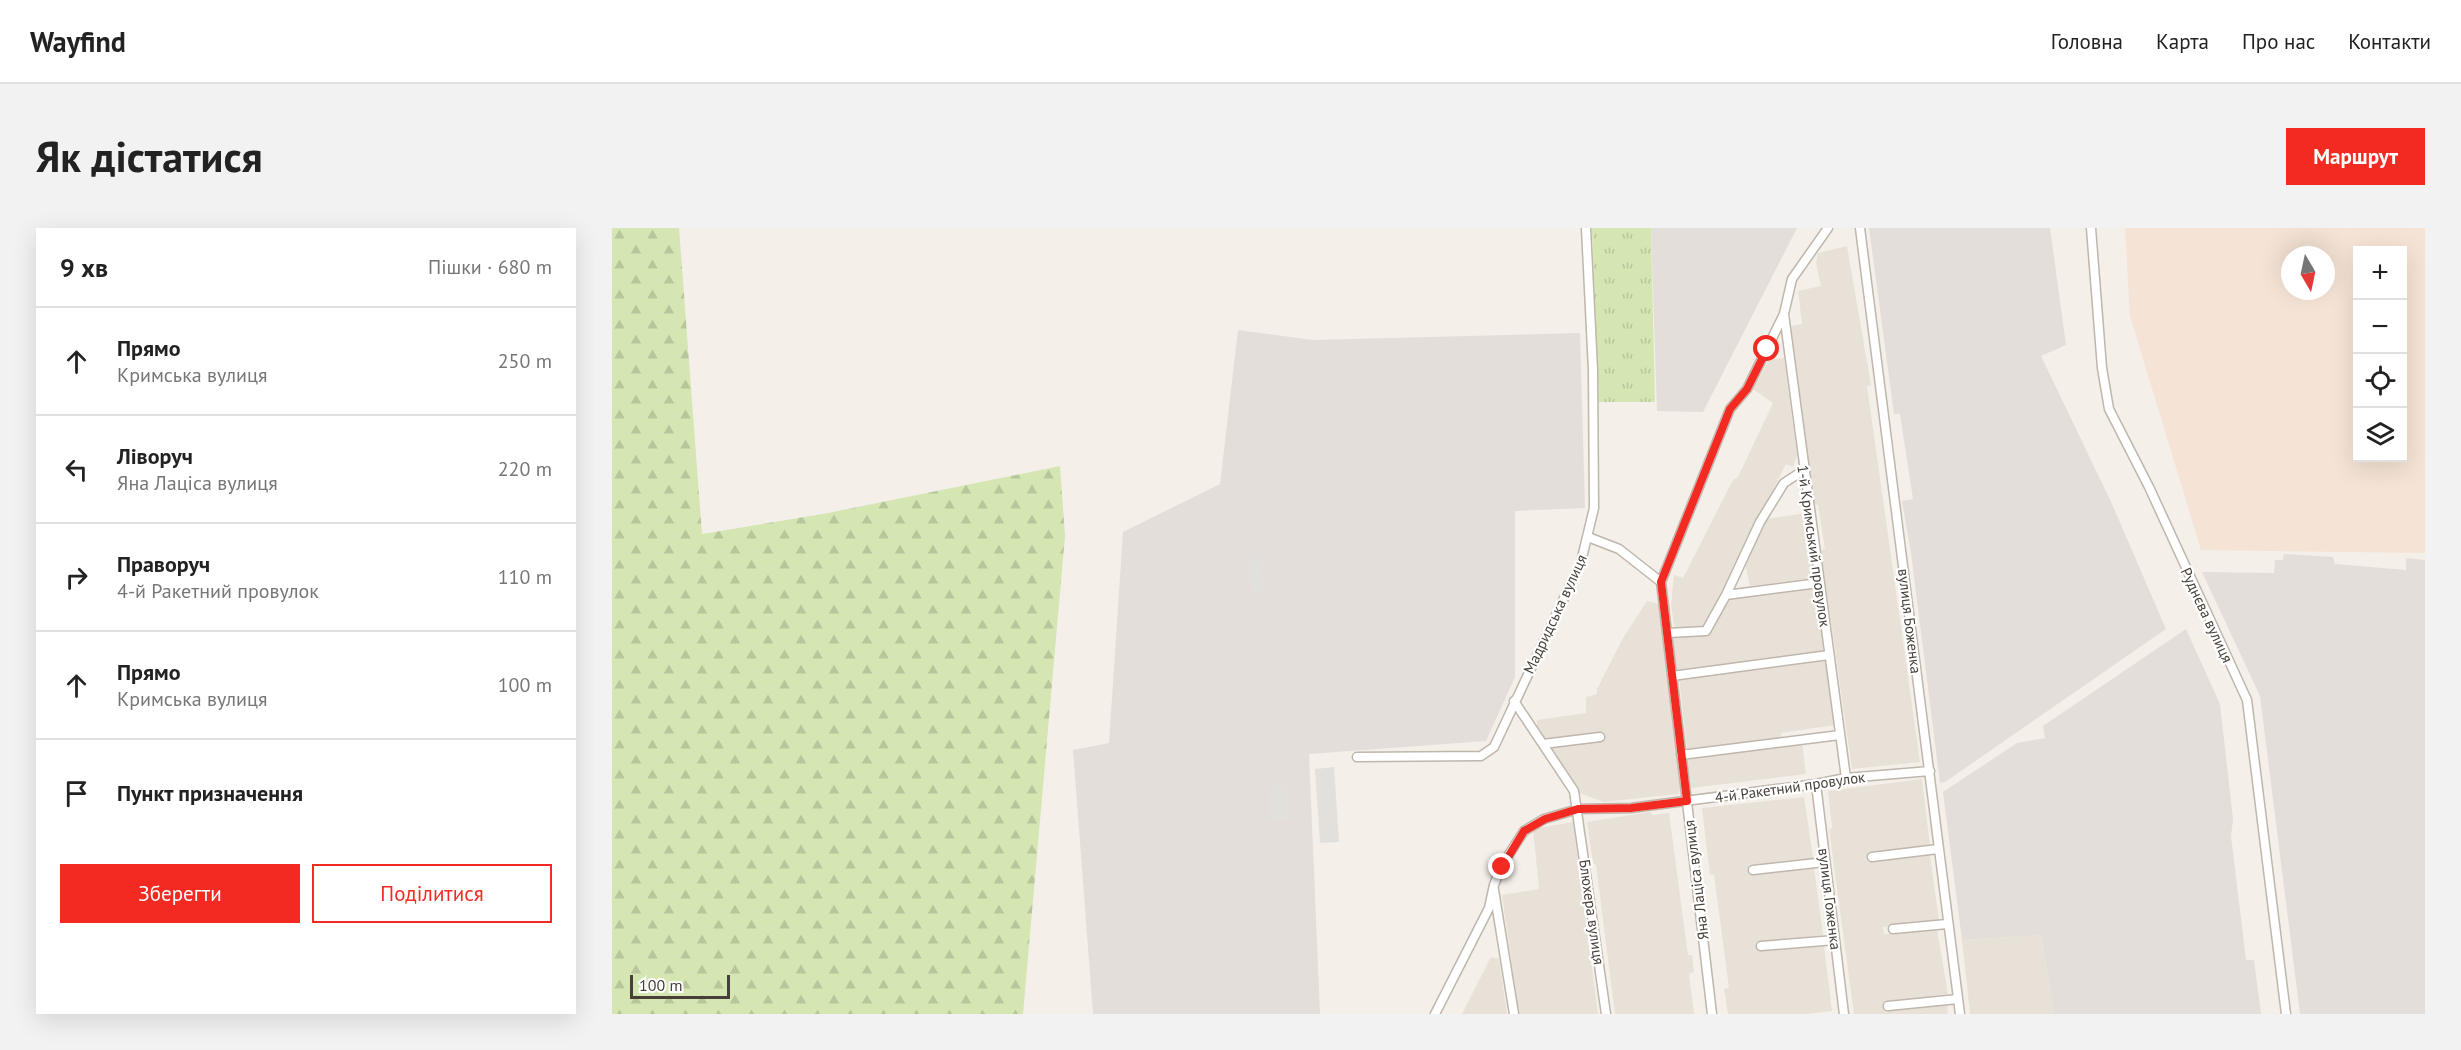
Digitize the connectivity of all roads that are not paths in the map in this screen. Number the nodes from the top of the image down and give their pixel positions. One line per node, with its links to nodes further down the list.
1 (1586, 228): 7 (street, Мадридська вулиця)
2 (1828, 228): 5 (street)
3 (1860, 228): 20 (street, вулиця Боженка)
4 (2091, 228): 42 (street, Руднєва вулиця)
5 (1785, 314): 6 (street, 1-й Кримський провулок); 8 (street)
6 (1804, 471): 9 (street, 1-й Кримський провулок); 10 (street)
7 (1588, 537): 8 (street); 14 (street, Мадридська вулиця)
8 (1661, 582): 11 (street, Яна Лаціса вулиця)
9 (1819, 583): 10 (street); 12 (street, 1-й Кримський провулок)
10 (1726, 595): 11 (street)
11 (1668, 633): 13 (street, Яна Лаціса вулиця)
12 (1829, 655): 13 (street); 15 (street, 1-й Кримський провулок)
13 (1672, 676): 18 (street, Яна Лаціса вулиця)
14 (1514, 701): 17 (street, Блюхера вулиця); 19 (street, Мадридська вулиця)
15 (1840, 735): 18 (street); 21 (street, 1-й Кримський провулок)
16 (1600, 737): 17 (street)
17 (1543, 744): 24 (street, Блюхера вулиця)
18 (1681, 755): 23 (street, Яна Лаціса вулиця)
19 (1357, 757)
20 (1930, 771): 21 (street, 4-й Ракетний провулок); 25 (street, вулиця Боженка)
21 (1846, 778): 22 (street, 4-й Ракетний провулок)
22 (1816, 784): 23 (street, 4-й Ракетний провулок); 27 (street, вулиця Гоженка)
23 (1687, 801): 24 (street, 4-й Ракетний провулок); 39 (street, Яна Лаціса вулиця)
24 (1578, 809): 29 (street, 4-й Ракетний провулок); 38 (street, Блюхера вулиця)
25 (1938, 849): 26 (street); 30 (street, вулиця Боженка)
26 (1872, 857)
27 (1825, 862): 28 (street); 32 (street, вулиця Гоженка)
28 (1753, 870)
29 (1494, 885): 36 (street, 4-й Ракетний провулок); 37 (street)
30 (1947, 924): 31 (street); 34 (street, вулиця Боженка)
31 (1893, 929)
32 (1835, 940): 33 (street); 40 (street, вулиця Гоженка)
33 (1761, 946)
34 (1958, 999): 35 (street); 41 (street, вулиця Боженка)
35 (1888, 1006)
36 (1435, 1014)
37 (1514, 1014)
38 (1606, 1014)
39 (1712, 1014)
40 (1844, 1014)
41 (1960, 1014)
42 (2286, 1014)

